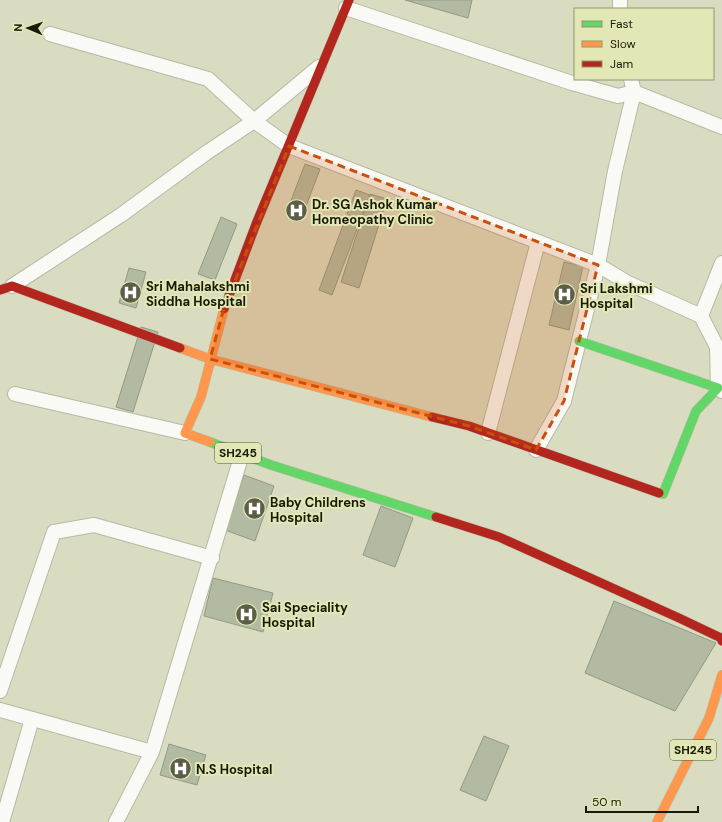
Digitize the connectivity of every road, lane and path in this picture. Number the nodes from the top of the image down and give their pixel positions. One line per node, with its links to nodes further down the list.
1 (348, 4): 3 (main road); 4 (street)
2 (50, 34): 5 (street)
3 (323, 64): 5 (street); 7 (main road)
4 (632, 85): 6 (street); 10 (street)
5 (254, 121): 7 (street); 11 (street)
6 (722, 127)
7 (290, 146): 8 (street); 14 (main road)
8 (538, 242): 10 (street); 18 (street)
9 (722, 263): 12 (street)
10 (598, 265): 12 (street); 13 (street)
11 (6, 288): 14 (main road)
12 (701, 316): 15 (street)
13 (579, 341): 15 (main road); 19 (street)
14 (210, 359): 17 (main road); 18 (main road)
15 (720, 390): 19 (main road)
16 (15, 394): 17 (street)
17 (185, 433): 20 (main road, SH245)
18 (488, 433): 19 (main road)
19 (536, 450)
20 (242, 454): 21 (street); 22 (main road, SH245)
21 (212, 558): 24 (street); 27 (street)
22 (722, 641)
23 (722, 675): 30 (main road, SH245)
24 (0, 691)
25 (0, 710): 26 (street)
26 (32, 719): 27 (street); 28 (street)
27 (152, 752): 29 (street)
28 (2, 822)
29 (116, 822)
30 (656, 822)

